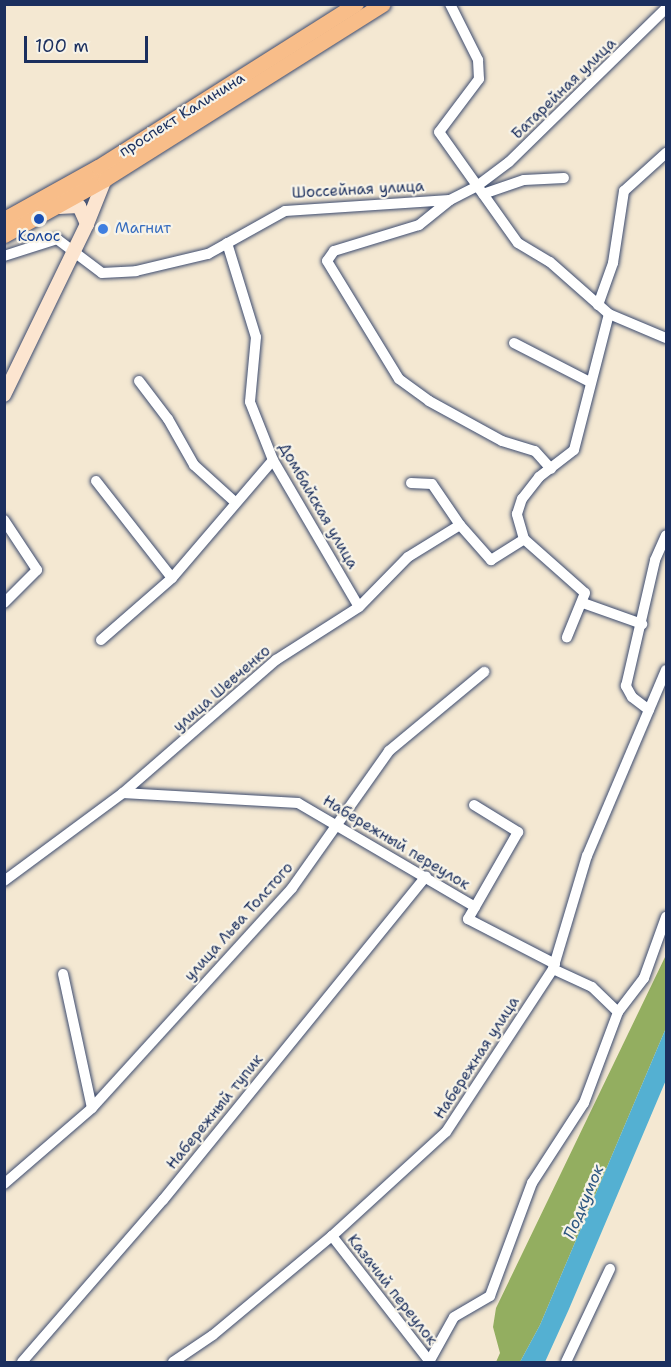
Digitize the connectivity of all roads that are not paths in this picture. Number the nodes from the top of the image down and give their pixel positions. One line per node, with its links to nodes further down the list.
1 (356, 4): 6 (main road, проспект Калинина)
2 (383, 4): 6 (main road, проспект Калинина)
3 (450, 4): 8 (street)
4 (666, 8): 8 (street, Батарейная улица)
5 (666, 153): 17 (street)
6 (102, 173): 10 (main road, проспект Калинина); 11 (main road, проспект Калинина); 12 (main road)
7 (564, 178): 8 (street)
8 (480, 190): 9 (street, Шоссейная улица); 17 (street)
9 (450, 200): 14 (street, Шоссейная улица); 25 (street, Шоссейная улица)
10 (59, 207): 12 (main road); 13 (main road, проспект Калинина)
11 (4, 219)
12 (87, 224): 15 (main road)
13 (4, 235)
14 (227, 243): 15 (street, Шоссейная улица); 24 (street, Домбайская улица)
15 (74, 249): 16 (street); 23 (main road)
16 (4, 256)
17 (597, 305): 18 (street)
18 (609, 314): 19 (street); 22 (street)
19 (666, 338)
20 (514, 343): 22 (street)
21 (139, 381): 28 (street)
22 (590, 382): 25 (street)
23 (4, 395)
24 (273, 460): 28 (street); 36 (street, Домбайская улица)
25 (551, 469): 32 (street)
26 (96, 481): 33 (street)
27 (411, 483): 30 (street)
28 (235, 502): 33 (street)
29 (4, 520): 34 (street)
30 (460, 525): 32 (street); 36 (street, улица Шевченко)
31 (666, 535): 37 (street)
32 (524, 539): 35 (street)
33 (172, 578): 39 (street)
34 (4, 603)
35 (583, 603): 37 (street); 38 (street)
36 (359, 607): 43 (street, улица Шевченко)
37 (642, 624): 42 (street)
38 (567, 637)
39 (100, 640)
40 (666, 670): 42 (street, Набережная улица)
41 (484, 672): 45 (street, улица Льва Толстого)
42 (649, 710): 50 (street, Набережная улица)
43 (123, 793): 45 (street, Набережный переулок); 47 (street, улица Шевченко)
44 (474, 805): 48 (street, Набережный переулок)
45 (339, 824): 46 (street, Набережный переулок); 53 (street, улица Льва Толстого)
46 (426, 876): 48 (street, Набережный переулок); 57 (street, Набережный тупик)
47 (4, 881)
48 (474, 907): 50 (street, Набережный переулок)
49 (666, 917): 52 (street)
50 (554, 966): 52 (street, Набережный переулок); 55 (street, Набережная улица)
51 (63, 974): 53 (street)
52 (618, 1012): 59 (street)
53 (92, 1108): 54 (street, улица Льва Толстого)
54 (4, 1184)
55 (332, 1236): 58 (street, Набережная улица); 59 (street, Казачий переулок)
56 (610, 1269): 60 (street)
57 (22, 1362)
58 (173, 1362)
59 (430, 1362)
60 (566, 1362)

